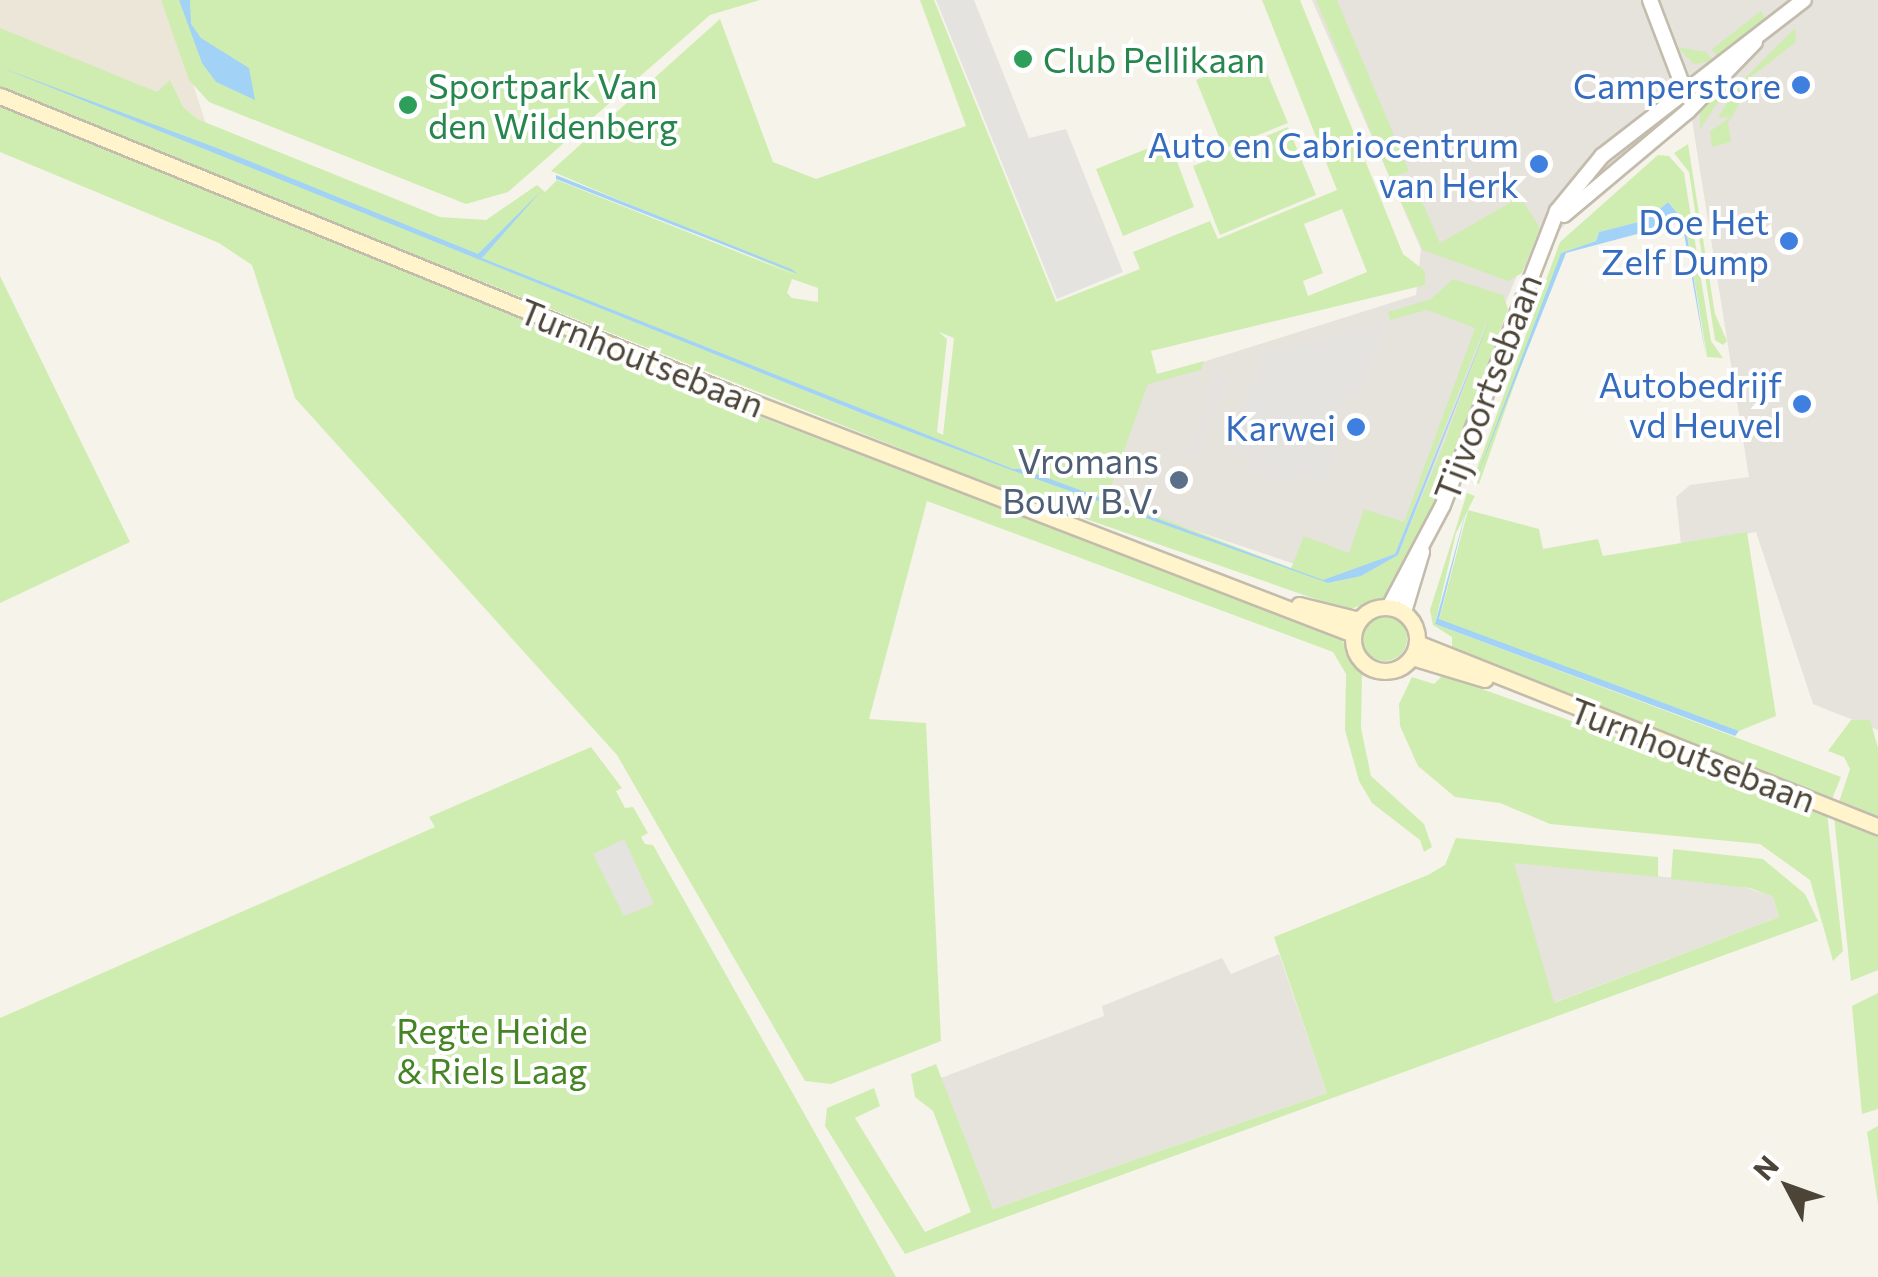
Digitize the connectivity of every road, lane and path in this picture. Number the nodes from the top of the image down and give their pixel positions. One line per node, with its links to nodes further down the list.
1 (1650, 0): 4 (street)
2 (1804, 0): 3 (street, Tijvoortsebaan)
3 (1762, 34): 4 (street, Tijvoortsebaan); 6 (street, Tijvoortsebaan)
4 (1686, 90): 6 (street); 7 (street, Tijvoortsebaan)
5 (0, 96): 9 (main road, Turnhoutsebaan)
6 (1688, 111): 7 (street, Tijvoortsebaan)
7 (1550, 228): 8 (street, Tijvoortsebaan)
8 (1397, 610): 9 (main road); 10 (main road)
9 (1356, 626): 10 (main road)
10 (1414, 650): 11 (main road, Turnhoutsebaan)
11 (1878, 826)

